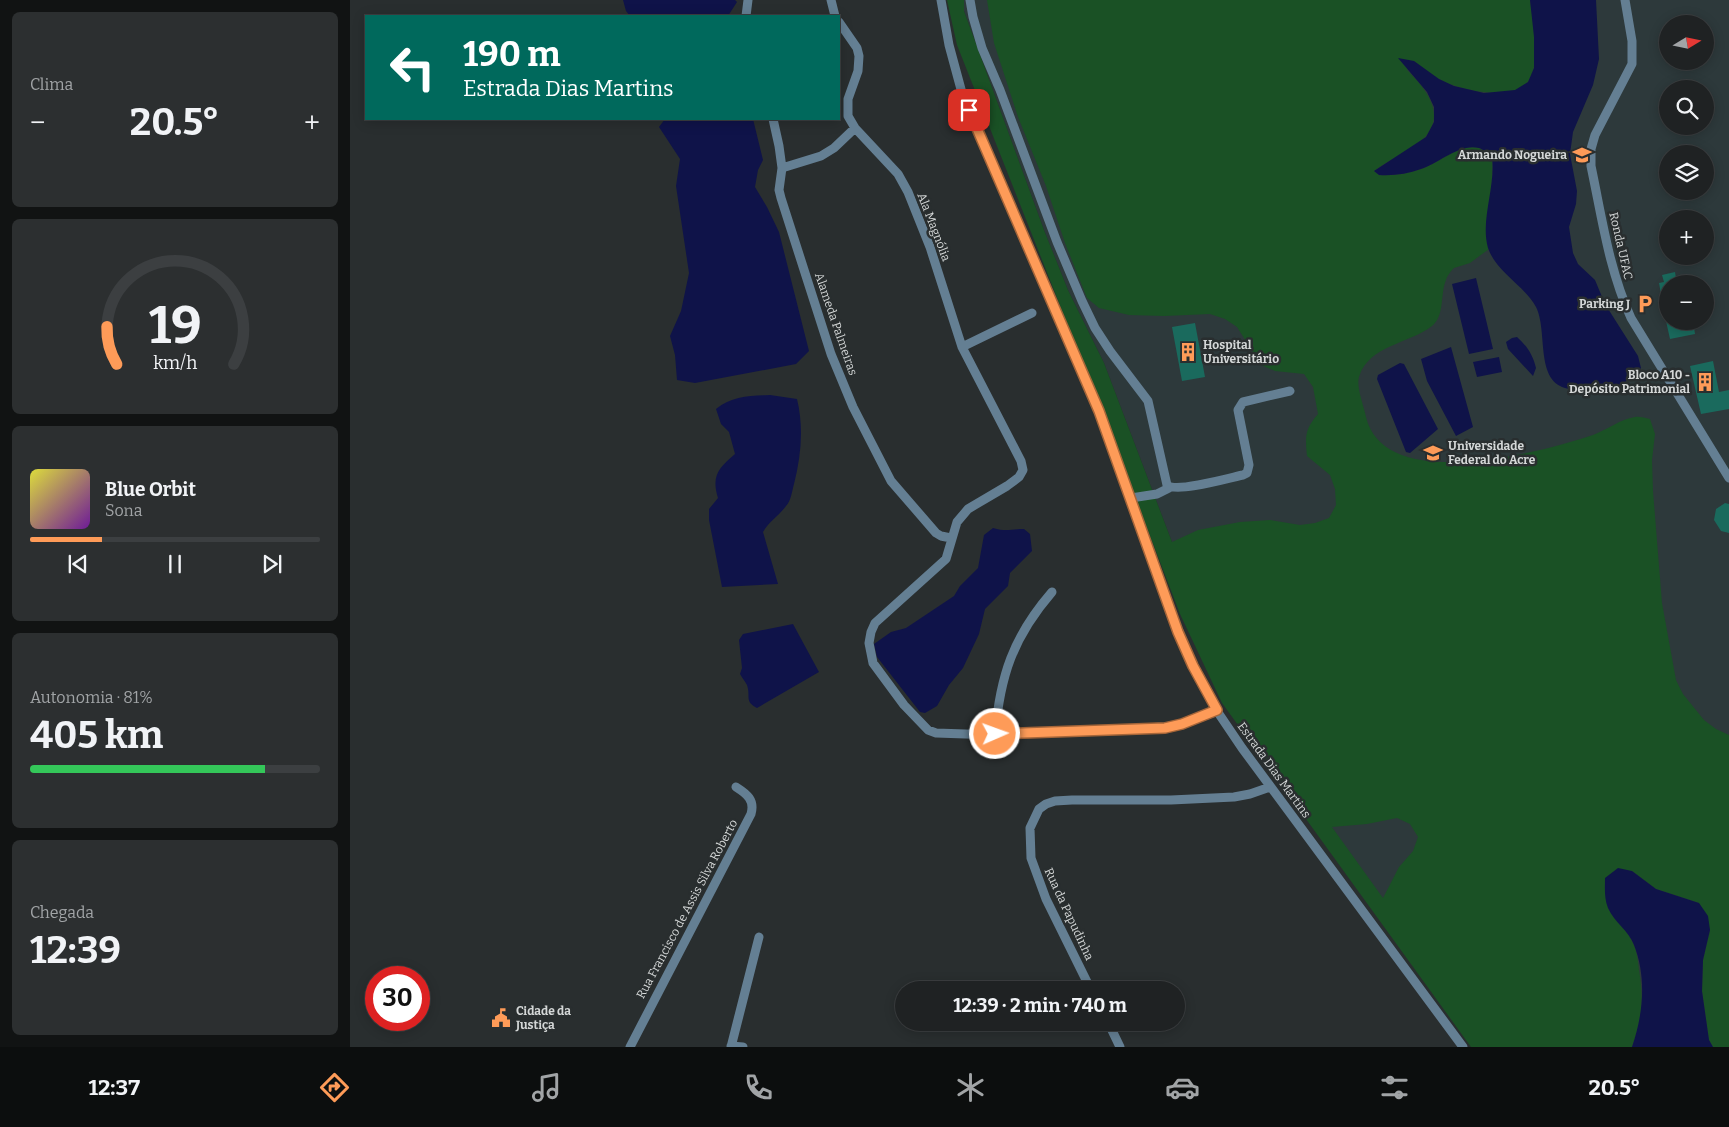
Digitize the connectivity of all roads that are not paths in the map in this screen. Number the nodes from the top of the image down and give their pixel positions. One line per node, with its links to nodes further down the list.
1 (748, 0): 6 (street)
2 (831, 0): 7 (street)
3 (941, 0): 17 (street, Estrada Dias Martins)
4 (970, 0): 16 (street)
5 (1625, 0): 15 (street, Ronda UFAC)
6 (746, 15)
7 (835, 15)
8 (840, 23): 10 (street, Ala Magnólia)
9 (773, 120): 11 (street, Alameda Palmeiras)
10 (855, 128): 11 (street); 13 (street, Ala Magnólia)
11 (782, 168): 18 (street, Alameda Palmeiras)
12 (1032, 313): 13 (street)
13 (962, 347): 18 (street, Ala Magnólia)
14 (1290, 391): 16 (street)
15 (1729, 478)
16 (1169, 488): 17 (street)
17 (1131, 498): 20 (street, Estrada Dias Martins)
18 (951, 538): 21 (street)
19 (1052, 592): 21 (street)
20 (1217, 710): 21 (street); 23 (street, Estrada Dias Martins)
21 (995, 734)
22 (736, 787): 28 (street, Rua Francisco de Assis Silva Roberto)
23 (1270, 787): 25 (street, Rua da Papudinha); 31 (street, Estrada Dias Martins)
24 (759, 937): 27 (street)
25 (1087, 981)
26 (1112, 1031): 30 (street)
27 (731, 1046): 29 (street)
28 (631, 1047)
29 (744, 1047)
30 (1120, 1047)
31 (1463, 1047)

